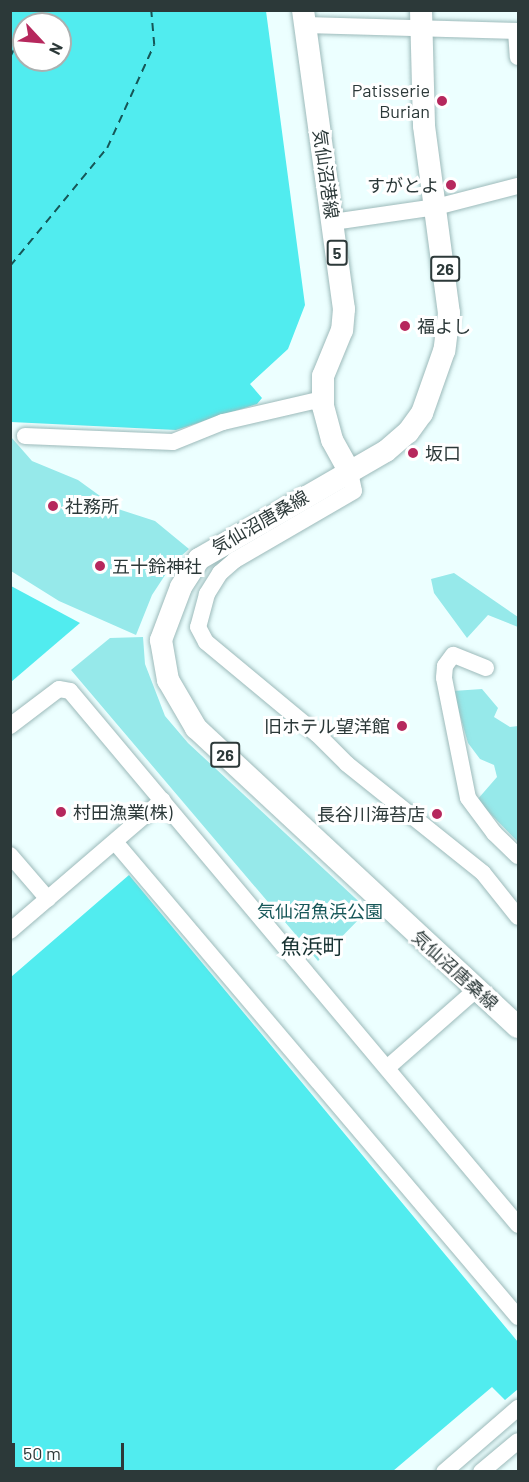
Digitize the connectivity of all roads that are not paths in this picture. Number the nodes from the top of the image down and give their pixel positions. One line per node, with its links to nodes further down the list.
1 (304, 18): 2 (street); 7 (main road, 気仙沼港線 / 5)
2 (420, 19): 3 (street); 6 (main road, 気仙沼唐桑線 / 26)
3 (517, 31): 4 (street)
4 (519, 57)
5 (519, 186): 6 (street)
6 (436, 207): 7 (street); 10 (main road, 気仙沼唐桑線 / 26)
7 (333, 222): 8 (main road, 気仙沼港線 / 5)
8 (323, 399): 9 (street); 10 (main road, 気仙沼港線 / 5)
9 (24, 436)
10 (350, 472): 18 (street); 20 (main road, 気仙沼唐桑線 / 26)
11 (486, 669): 16 (street)
12 (10, 726): 13 (street)
13 (163, 800): 14 (street); 22 (street)
14 (115, 842): 17 (street); 24 (street)
15 (10, 855): 17 (street)
16 (519, 856)
17 (48, 899): 19 (street)
18 (516, 908)
19 (10, 931)
20 (477, 989): 21 (main road, 気仙沼唐桑線 / 26); 22 (street)
21 (519, 1027)
22 (387, 1068): 23 (street)
23 (519, 1225)
24 (519, 1317)
25 (519, 1408): 28 (street)
26 (519, 1441): 27 (street)
27 (484, 1471)
28 (444, 1472)

